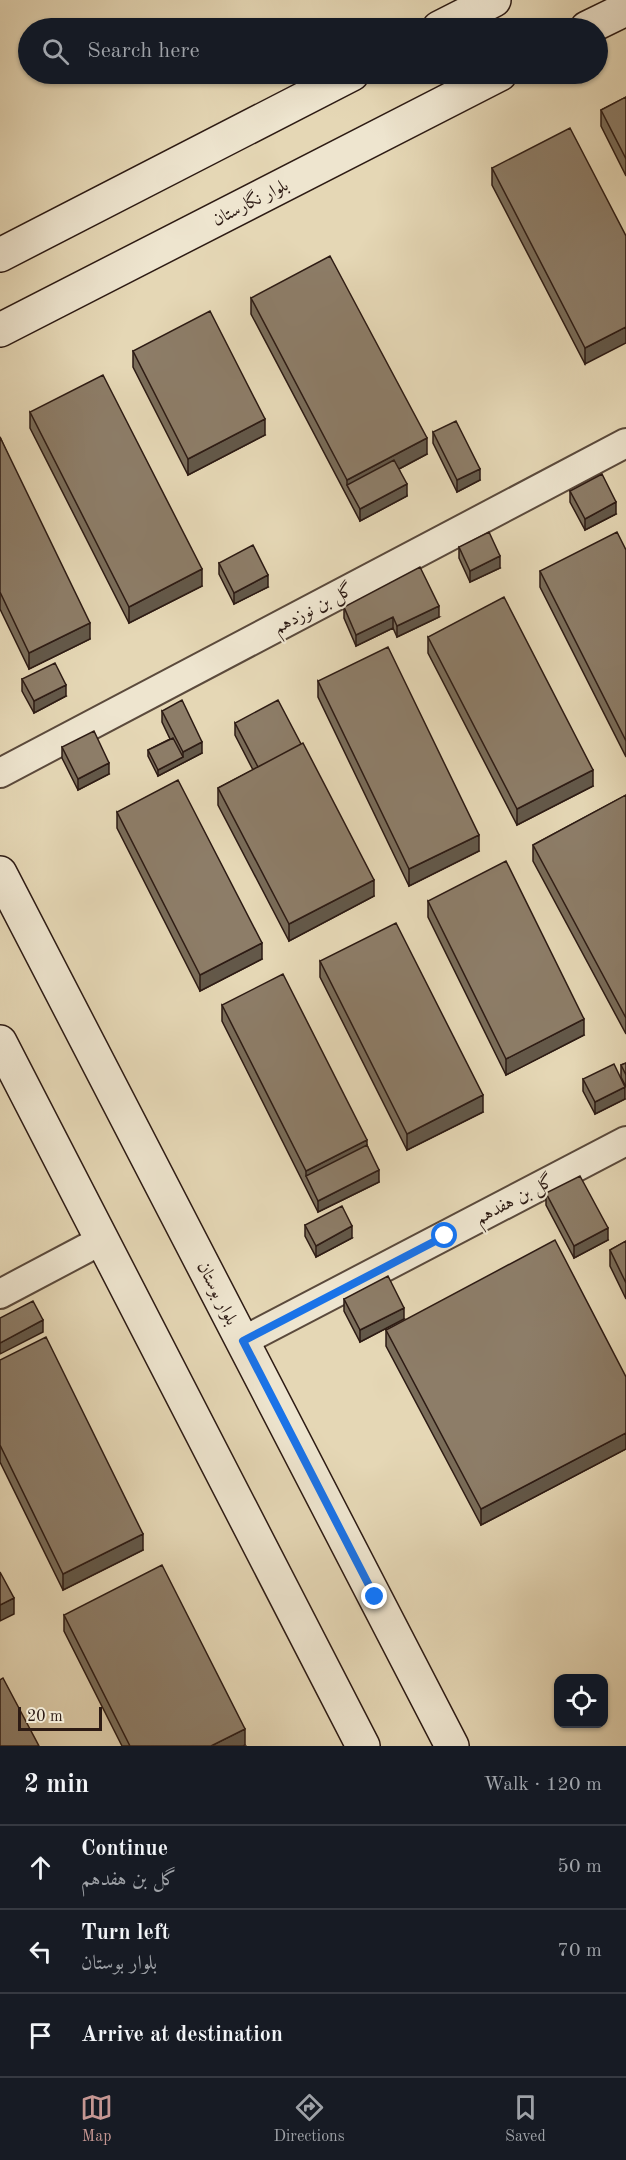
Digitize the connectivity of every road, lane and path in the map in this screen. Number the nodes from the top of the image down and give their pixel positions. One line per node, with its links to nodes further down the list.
1 (494, 0): 3 (street)
2 (626, 9): 4 (street)
3 (459, 18)
4 (608, 18)
5 (333, 84): 7 (street)
6 (480, 84): 8 (street, بلوار نگارستان)
7 (0, 255)
8 (0, 330)
9 (626, 443): 10 (street, گل بن نوزدهم)
10 (0, 773)
11 (0, 873): 16 (street, بلوار بوستان)
12 (0, 1042): 14 (street)
13 (626, 1141): 16 (street, گل بن هفدهم)
14 (102, 1240): 15 (street); 17 (street)
15 (0, 1294)
16 (243, 1341): 18 (street, بلوار بوستان)
17 (363, 1746)
18 (452, 1746)

